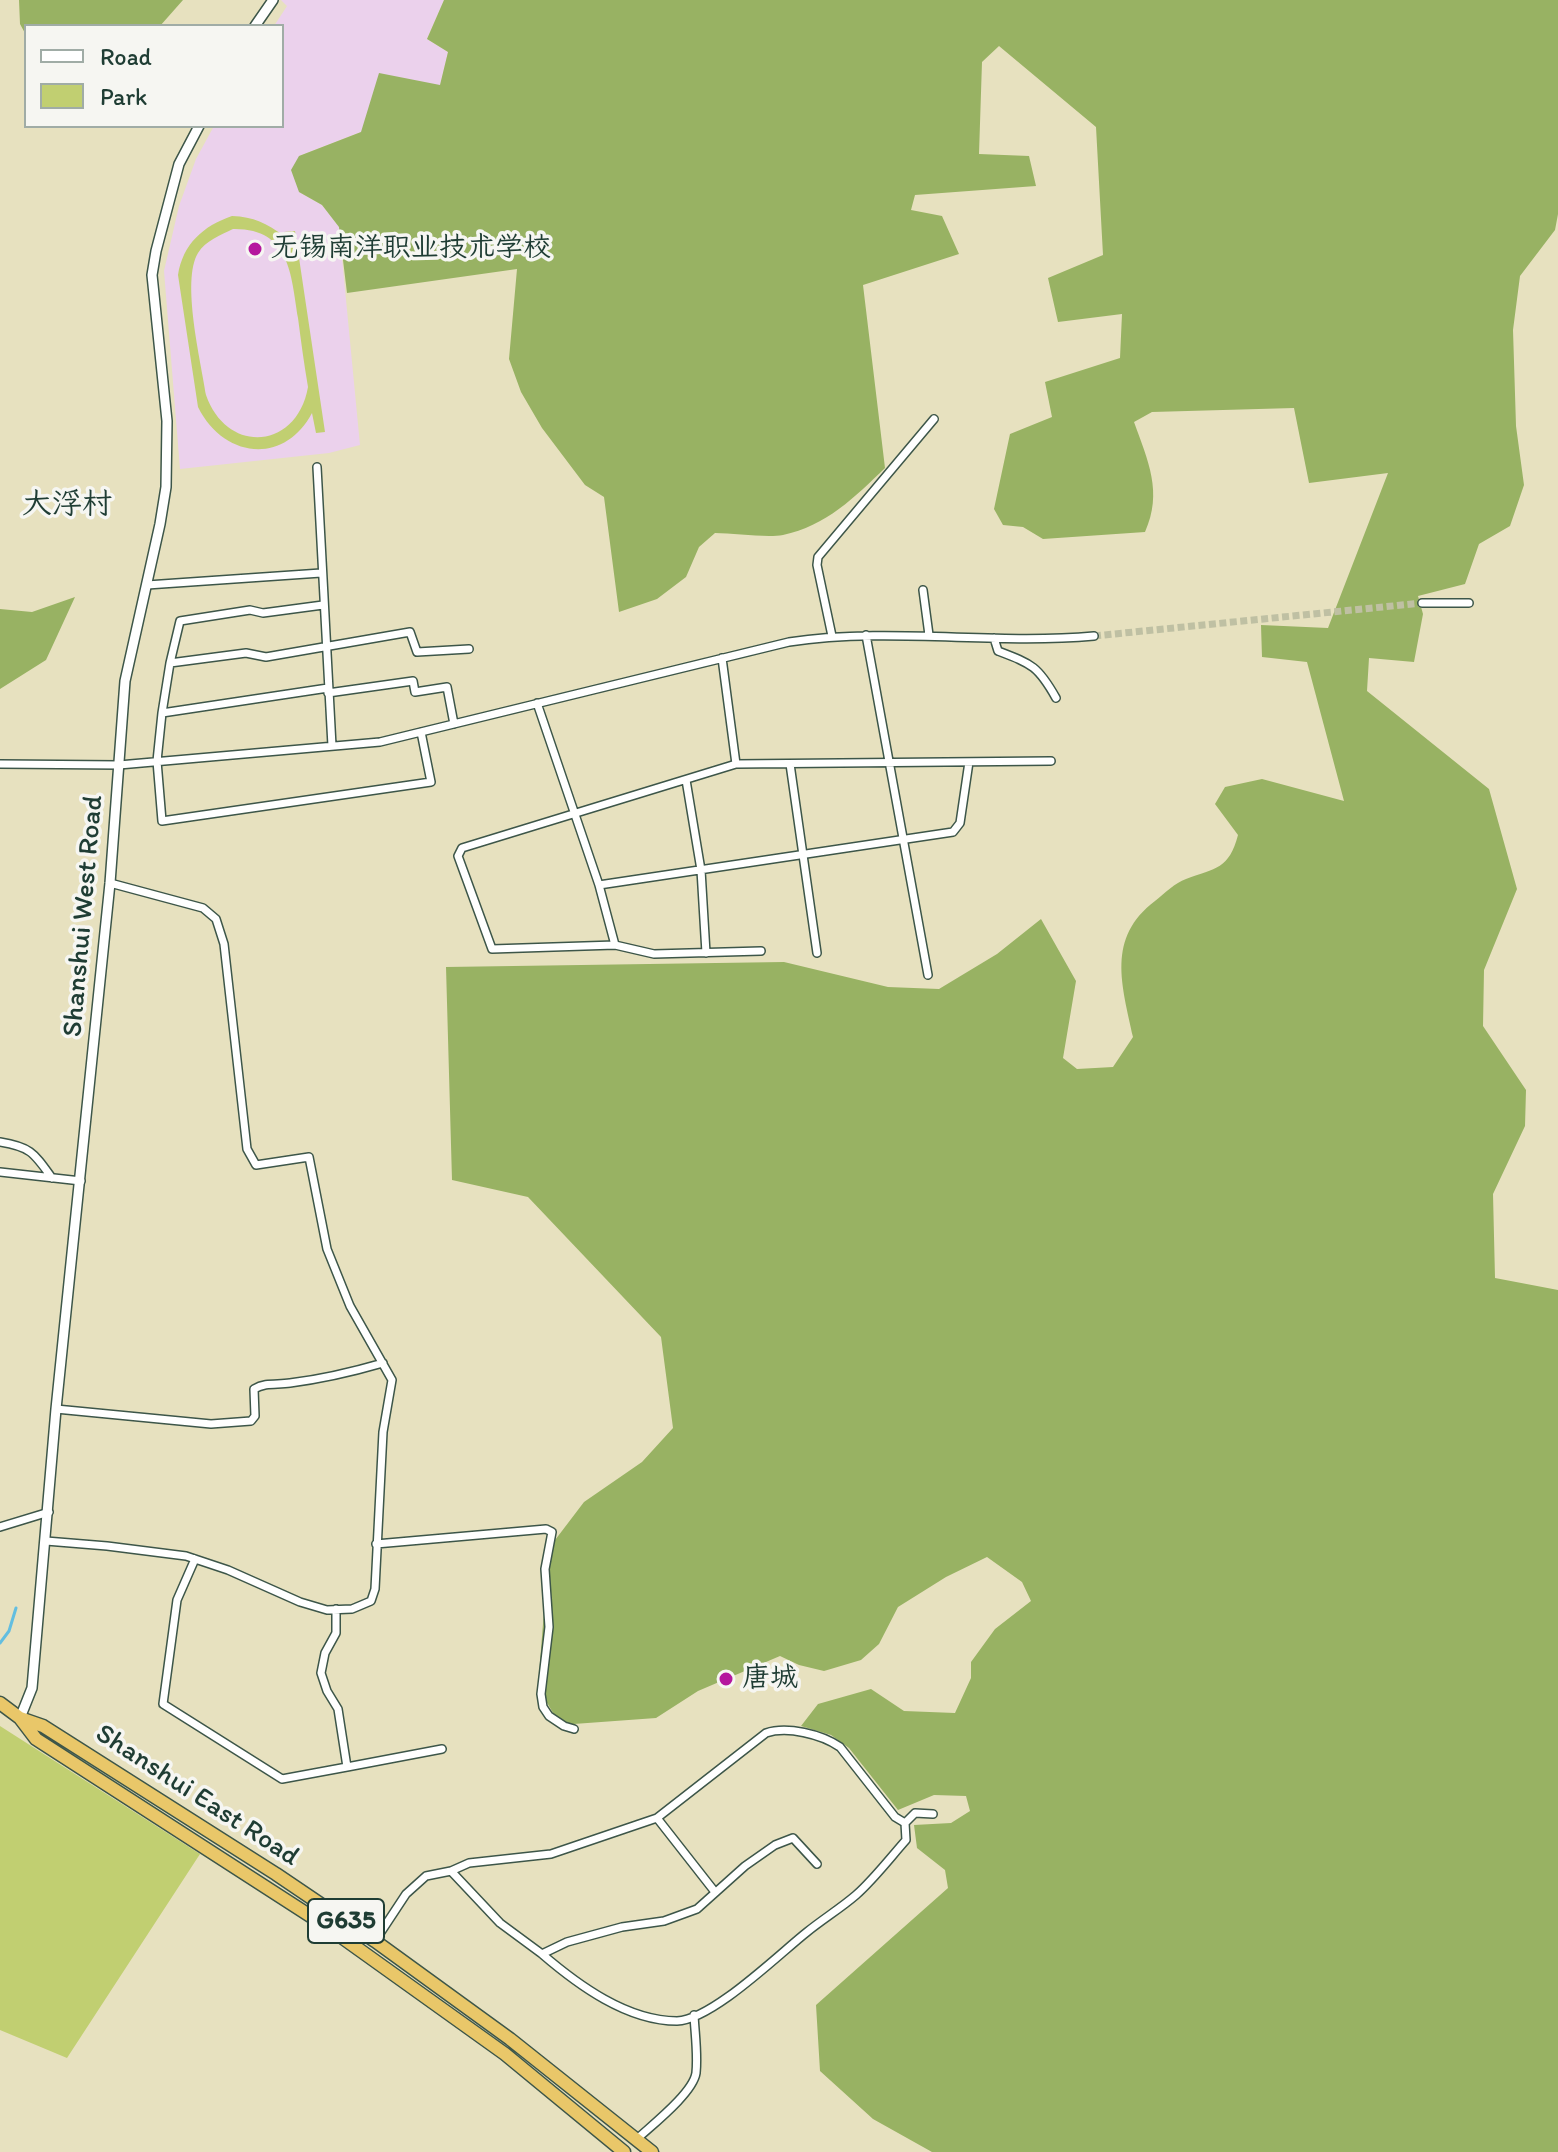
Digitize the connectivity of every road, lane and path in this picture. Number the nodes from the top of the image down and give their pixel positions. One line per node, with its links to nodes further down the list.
1 (273, 0): 2 (street)
2 (256, 24)
3 (198, 128): 7 (street, Shanshui West Road)
4 (934, 419): 14 (street)
5 (317, 467): 6 (street)
6 (321, 573): 7 (street); 11 (street)
7 (147, 585): 35 (street, Shanshui West Road)
8 (923, 590): 13 (street)
9 (1422, 603): 10 (street)
10 (1469, 603)
11 (323, 605): 17 (street); 20 (street)
12 (866, 635): 13 (street); 14 (street); 31 (street)
13 (929, 635): 16 (street)
14 (832, 636): 19 (street)
15 (1094, 636): 16 (street)
16 (994, 638): 22 (street)
17 (325, 647): 18 (street); 20 (street); 21 (street)
18 (469, 649)
19 (722, 658): 23 (street); 33 (street)
20 (170, 663): 24 (street)
21 (328, 690): 24 (street); 25 (street); 27 (street)
22 (1056, 698)
23 (537, 703): 25 (street); 37 (street)
24 (162, 713): 28 (street)
25 (454, 724): 26 (street)
26 (421, 732): 27 (street); 28 (street)
27 (332, 746): 28 (street)
28 (157, 761): 35 (street)
29 (1051, 761): 30 (street)
30 (969, 762): 31 (street); 38 (street)
31 (889, 763): 34 (street); 38 (street)
32 (0, 764): 35 (street)
33 (736, 764): 34 (street); 36 (street)
34 (790, 764): 39 (street)
35 (119, 765): 41 (street, Shanshui West Road)
36 (686, 780): 37 (street); 40 (street)
37 (575, 814): 42 (street); 43 (street)
38 (904, 839): 39 (street); 47 (street)
39 (805, 854): 40 (street); 46 (street)
40 (701, 870): 42 (street); 45 (street)
41 (110, 883): 51 (street, Shanshui West Road); 52 (street)
42 (599, 885): 43 (street)
43 (615, 945): 45 (street)
44 (761, 951): 45 (street)
45 (706, 953)
46 (817, 953)
47 (928, 975)
48 (0, 1142): 50 (street)
49 (0, 1172): 50 (street)
50 (52, 1178): 51 (street)
51 (81, 1181): 53 (street, Shanshui West Road)
52 (383, 1363): 53 (street); 57 (street)
53 (56, 1409): 54 (street, Shanshui West Road)
54 (49, 1512): 55 (street); 56 (street, Shanshui West Road)
55 (0, 1527)
56 (46, 1541): 58 (street); 61 (street, Shanshui West Road)
57 (376, 1544): 59 (street); 62 (street)
58 (195, 1559): 59 (street); 64 (street)
59 (336, 1609): 64 (street)
60 (0, 1703): 61 (highway, Shanshui East Road)
61 (20, 1718): 71 (highway, Shanshui East Road / G635); 75 (highway, Shanshui East Road / G635)
62 (574, 1729)
63 (442, 1749): 64 (street)
64 (347, 1767)
65 (933, 1814): 67 (street)
66 (657, 1818): 67 (street); 69 (street); 70 (street)
67 (905, 1823): 73 (street)
68 (817, 1864): 70 (street)
69 (451, 1871): 71 (street); 72 (street)
70 (715, 1892): 72 (street)
71 (375, 1941): 74 (highway, Shanshui East Road / G635)
72 (542, 1954): 73 (street)
73 (694, 2015): 74 (street)
74 (637, 2139): 76 (highway, Shanshui East Road / G635)
75 (624, 2152)
76 (652, 2152)

